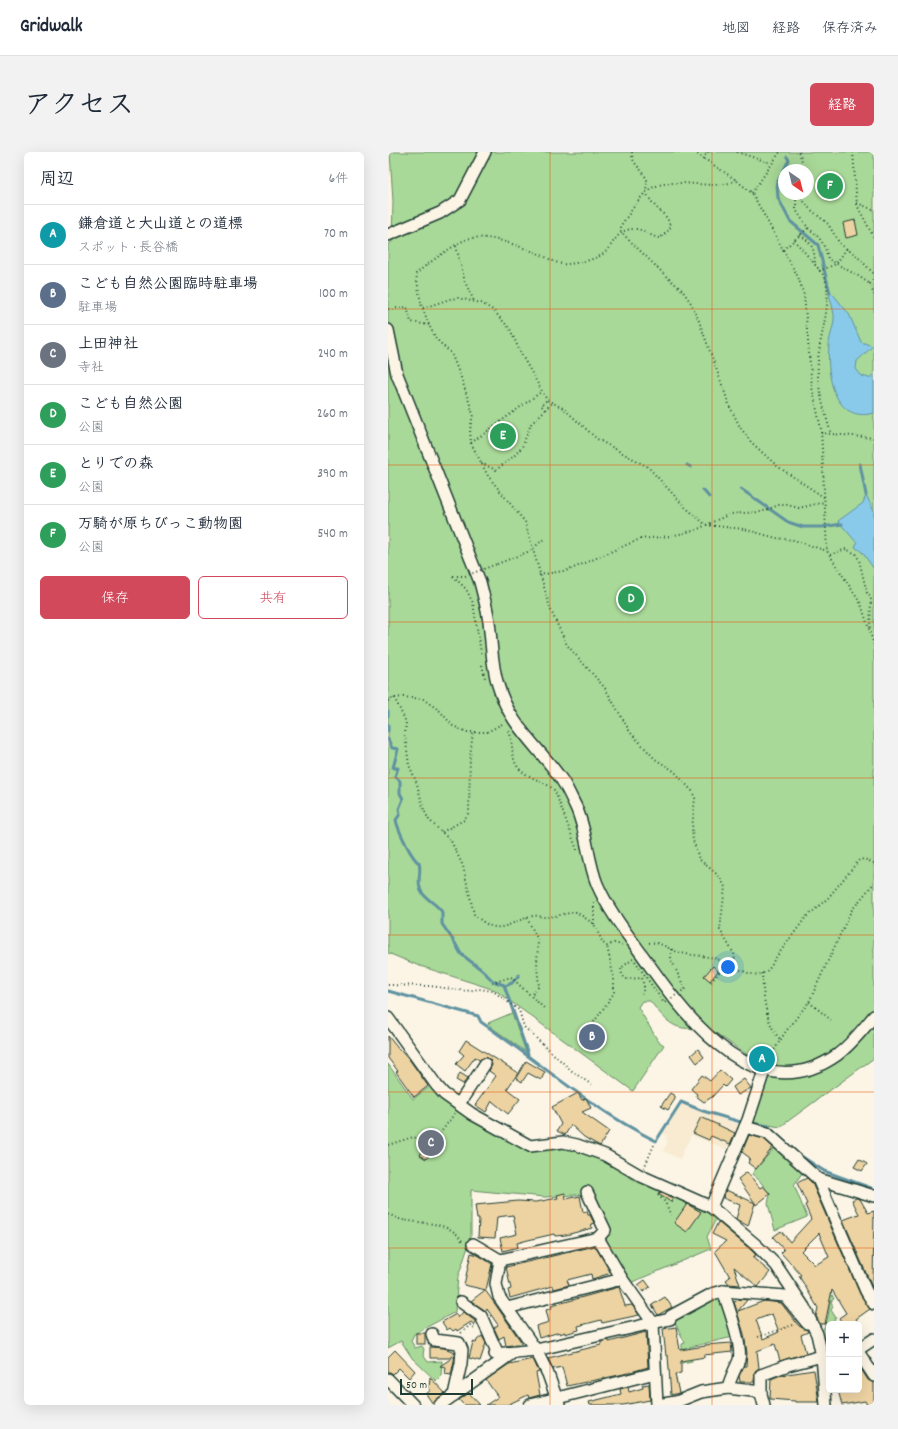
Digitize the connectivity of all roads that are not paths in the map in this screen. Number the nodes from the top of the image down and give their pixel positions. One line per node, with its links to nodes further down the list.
1 (485, 152): 2 (street)
2 (388, 235)
3 (388, 330): 7 (street)
4 (874, 1016): 7 (street)
5 (388, 1018): 8 (street)
6 (484, 1064): 8 (street)
7 (764, 1070): 9 (street)
8 (459, 1104): 13 (street)
9 (747, 1123): 10 (street); 13 (street)
10 (818, 1179): 12 (street); 20 (street)
11 (587, 1192): 14 (street)
12 (874, 1196)
13 (711, 1207): 24 (street)
14 (598, 1238): 16 (street); 17 (street)
15 (469, 1244): 16 (street)
16 (500, 1260): 21 (street)
17 (622, 1279): 21 (street); 22 (street)
18 (723, 1290): 22 (street); 24 (street); 34 (street)
19 (461, 1302): 28 (street)
20 (874, 1304)
21 (506, 1308): 27 (street)
22 (653, 1322): 27 (street); 31 (street)
23 (432, 1334): 36 (street)
24 (817, 1334): 29 (street)
25 (874, 1339): 26 (street)
26 (862, 1347)
27 (536, 1350): 28 (street); 37 (street)
28 (513, 1352): 36 (street)
29 (822, 1356): 35 (street); 43 (street)
30 (862, 1357): 32 (street)
31 (654, 1373): 37 (street); 41 (street)
32 (874, 1376)
33 (388, 1379): 38 (street)
34 (728, 1388): 35 (street); 41 (street)
35 (761, 1392): 42 (street)
36 (454, 1395): 39 (street)
37 (558, 1401): 40 (street)
38 (413, 1405)
39 (440, 1405)
40 (530, 1405)
41 (657, 1405)
42 (764, 1405)
43 (826, 1405)

